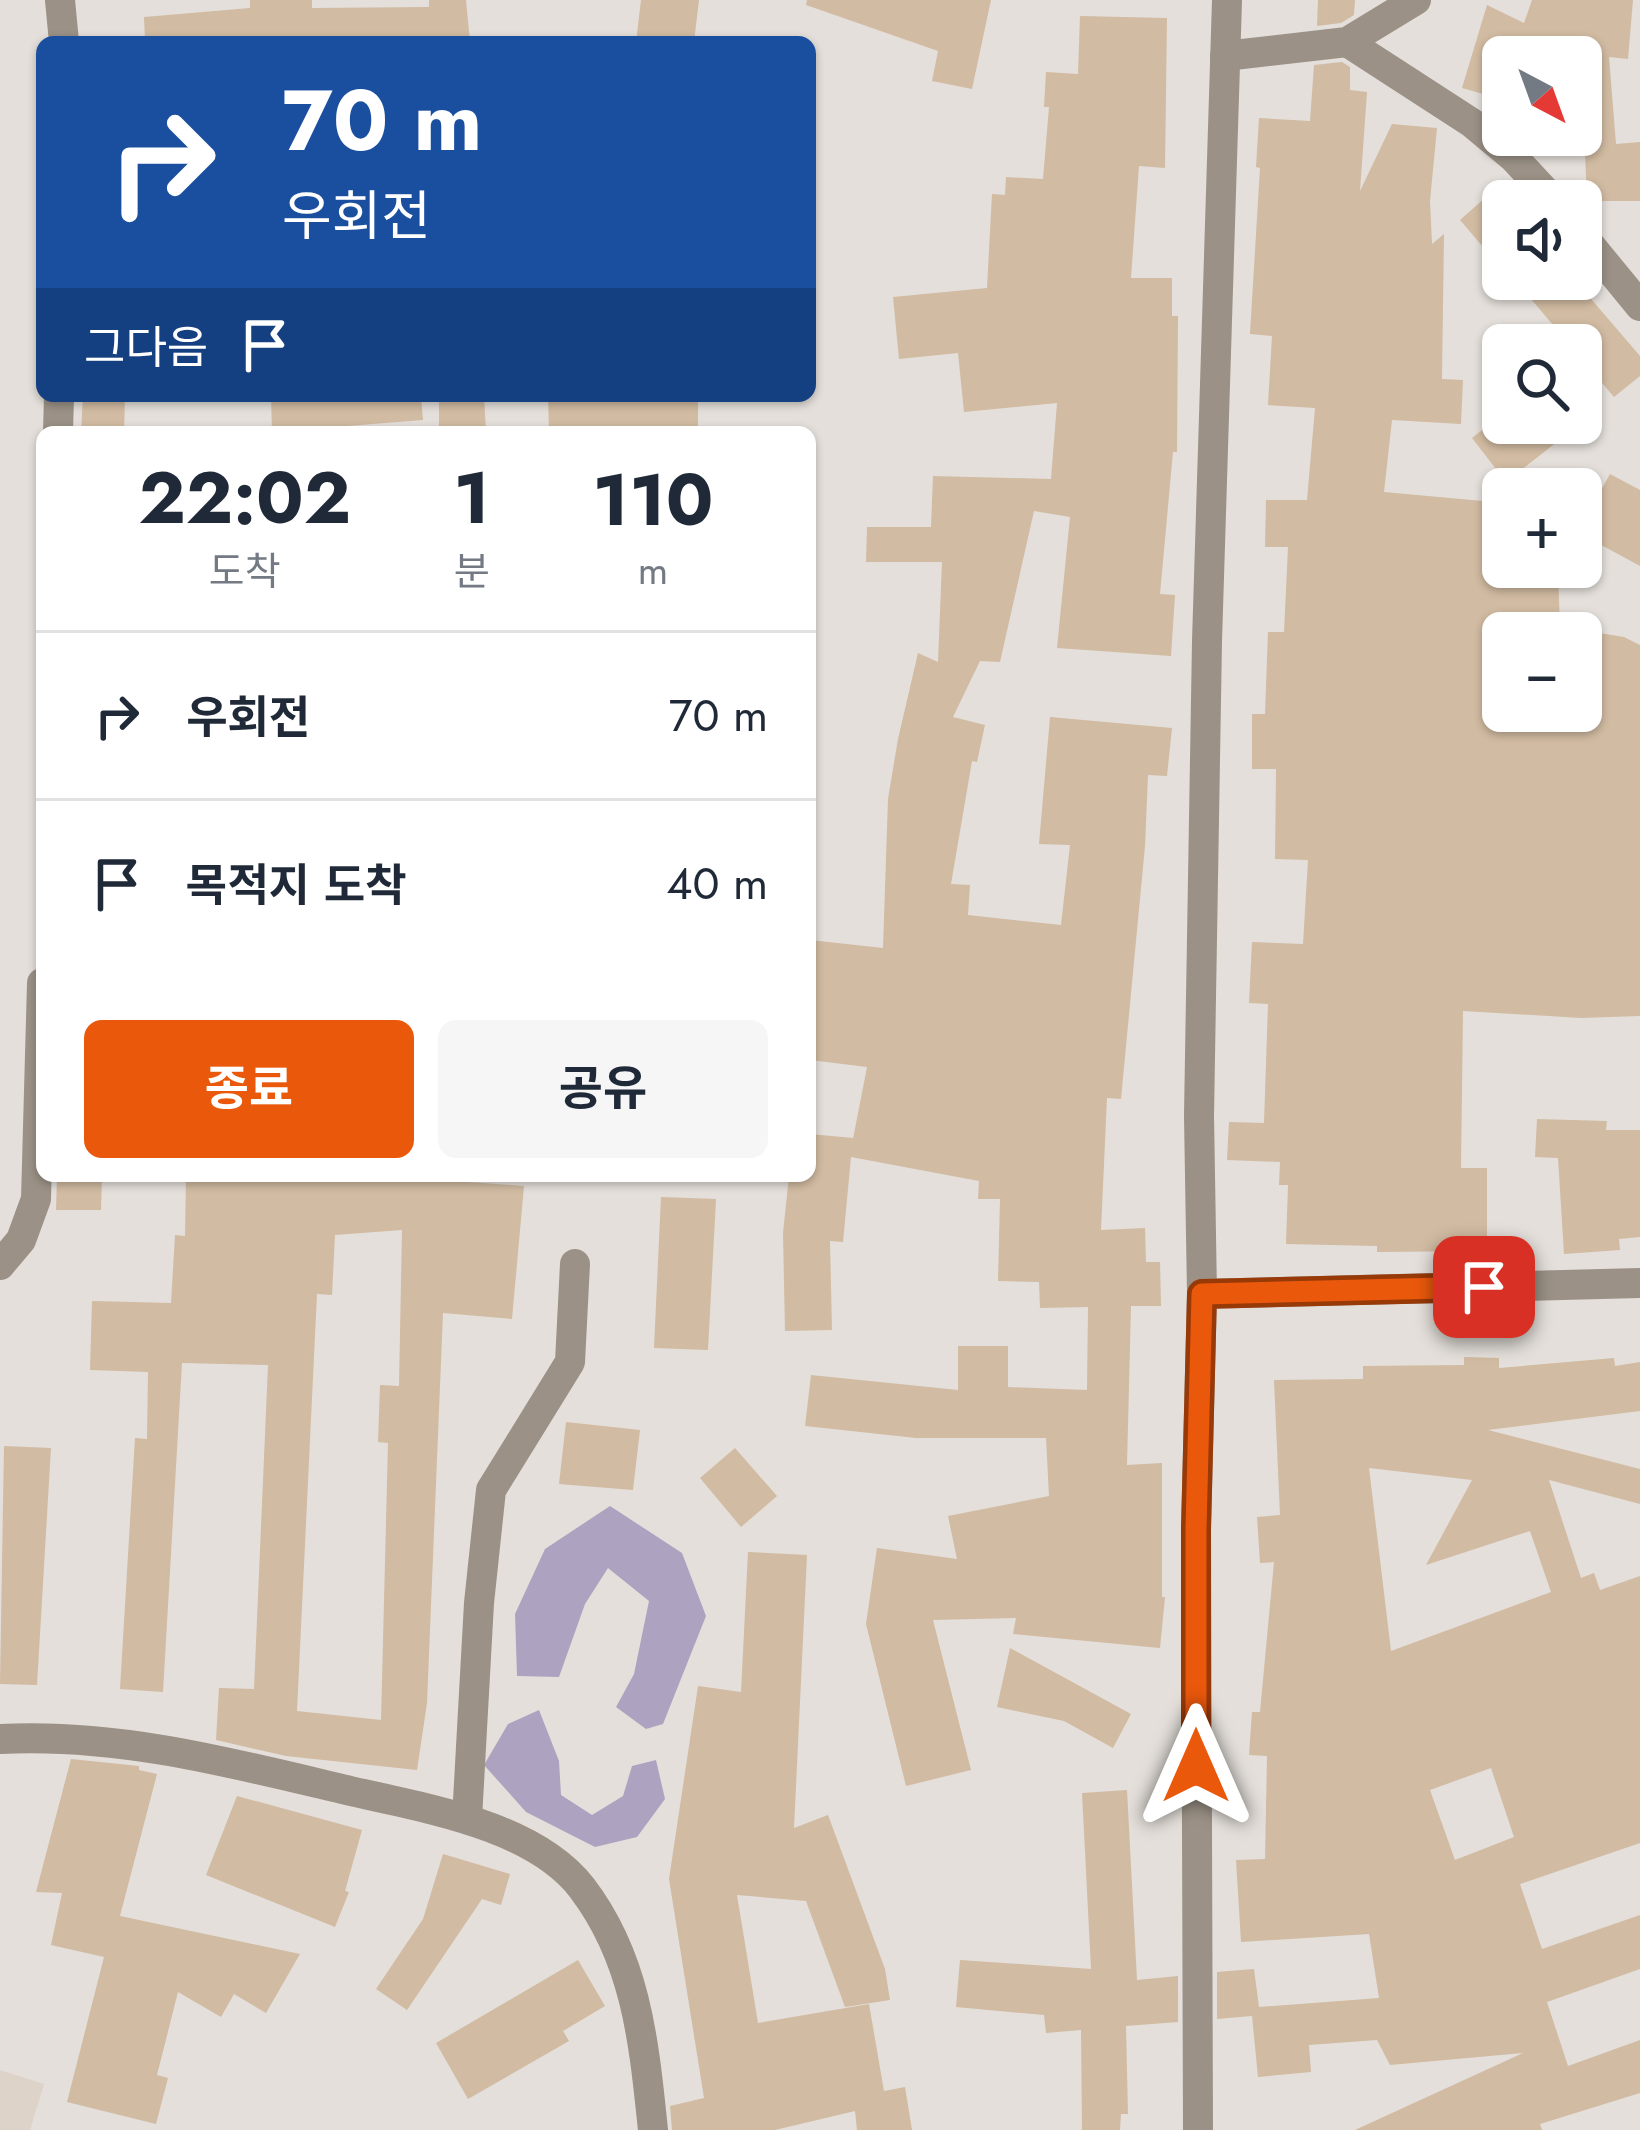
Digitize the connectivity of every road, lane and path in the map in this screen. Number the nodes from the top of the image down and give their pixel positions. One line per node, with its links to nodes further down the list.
1 (60, 0): 4 (street)
2 (1227, 0): 6 (street)
3 (1416, 0): 5 (street)
4 (63, 36)
5 (1346, 42): 6 (street); 7 (street)
6 (1225, 56): 14 (street)
7 (1534, 180)
8 (1602, 260): 9 (street)
9 (1640, 307)
10 (36, 1182): 11 (street)
11 (0, 1264)
12 (575, 1264): 16 (street)
13 (1640, 1283): 14 (street)
14 (1202, 1294): 18 (street)
15 (0, 1738): 16 (street)
16 (467, 1819): 17 (street)
17 (652, 2130)
18 (1198, 2130)

